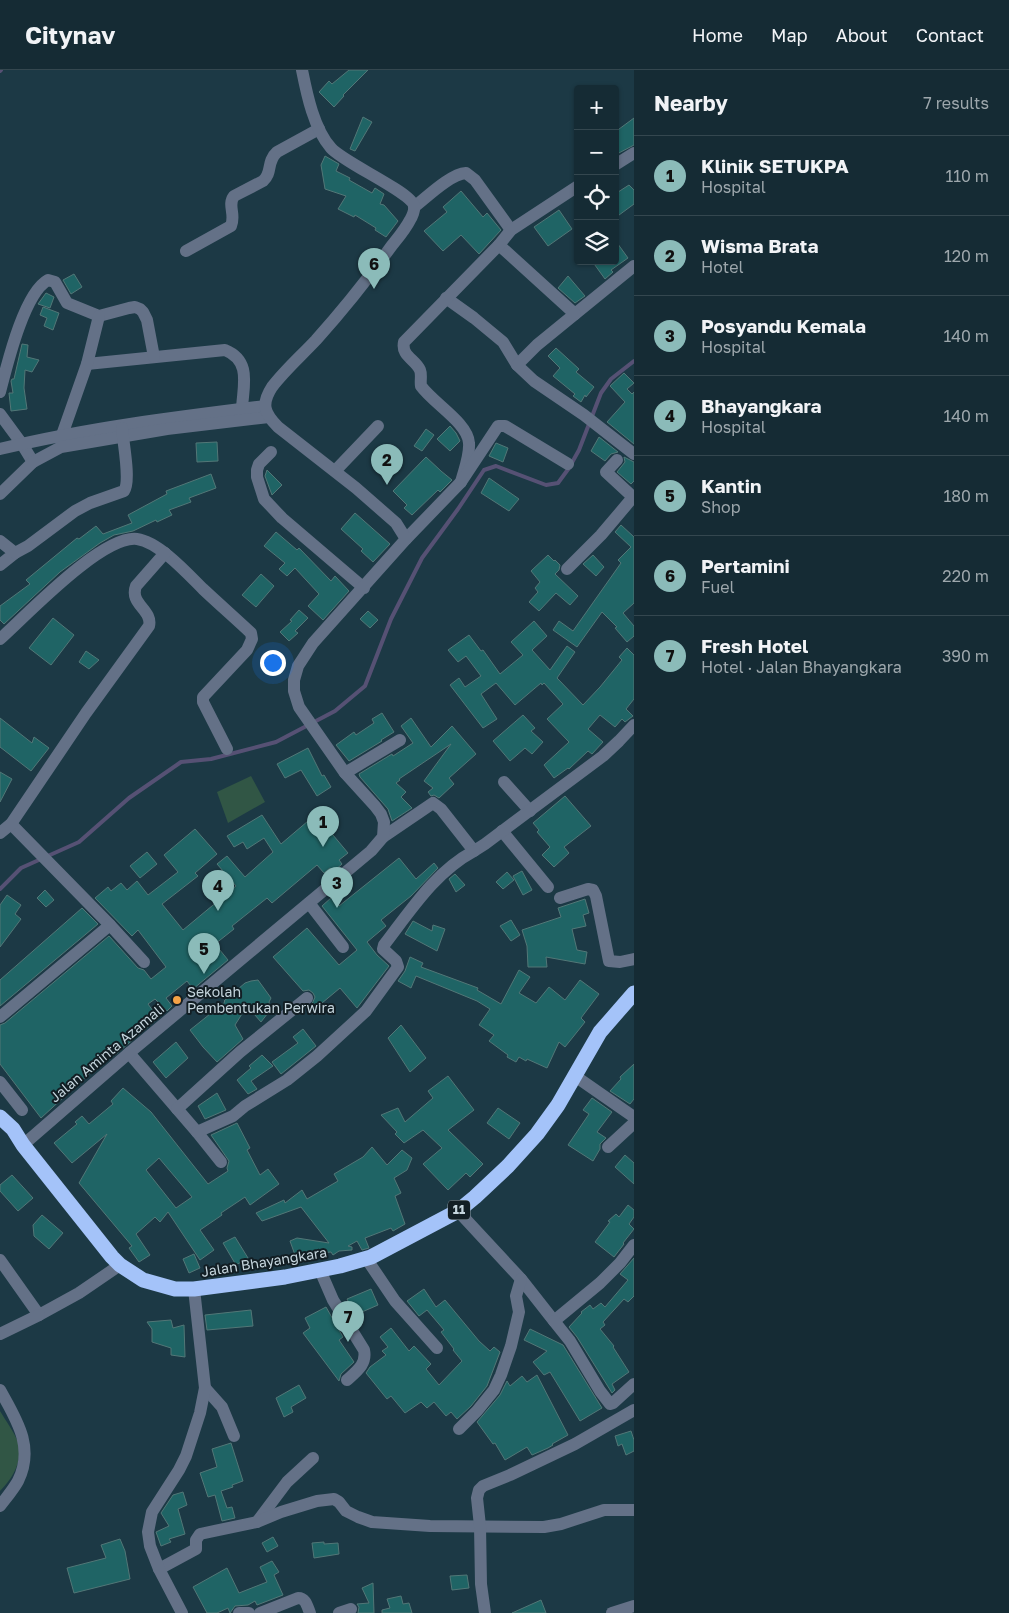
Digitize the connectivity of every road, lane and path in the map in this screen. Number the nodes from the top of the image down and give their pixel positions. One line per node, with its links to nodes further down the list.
1 (302, 70): 2 (street)
2 (319, 129): 6 (street); 9 (street)
3 (634, 153): 4 (street)
4 (619, 162)
5 (574, 189): 7 (street)
6 (414, 207): 7 (street); 19 (street)
7 (511, 230): 8 (street)
8 (499, 245): 11 (street); 12 (street)
9 (186, 251)
10 (634, 266): 12 (street)
11 (446, 298): 16 (street); 33 (street)
12 (574, 314): 16 (street)
13 (100, 316): 14 (street); 15 (street); 17 (street)
14 (154, 357): 15 (street); 18 (street)
15 (87, 364): 24 (street)
16 (517, 365): 28 (street)
17 (0, 392)
18 (242, 409): 19 (street); 21 (street)
19 (267, 412): 21 (street); 32 (street)
20 (0, 414): 25 (street)
21 (211, 418): 23 (street)
22 (378, 426): 32 (street)
23 (122, 431): 24 (street); 38 (street)
24 (61, 441): 25 (street); 30 (street)
25 (22, 444): 26 (street); 30 (street)
26 (0, 449)
27 (271, 452): 42 (street)
28 (634, 454)
29 (616, 460): 35 (street)
30 (33, 462): 34 (street)
31 (568, 464): 33 (street)
32 (335, 471): 36 (street)
33 (461, 482): 36 (street)
34 (0, 494)
35 (634, 497): 41 (street)
36 (406, 539): 42 (street)
37 (0, 541): 38 (street)
38 (15, 553): 40 (street)
39 (165, 553): 43 (street); 46 (street); 50 (street)
40 (0, 565)
41 (566, 569)
42 (364, 588): 47 (street)
43 (0, 639)
44 (634, 725): 49 (street)
45 (400, 740): 47 (street)
46 (227, 748)
47 (345, 773): 53 (street)
48 (504, 782): 49 (street)
49 (530, 811): 51 (street)
50 (11, 824): 52 (street); 58 (street)
51 (502, 830): 54 (street); 55 (street)
52 (0, 833)
53 (383, 837): 54 (street, Jalan Aminta Azamali); 57 (street, Jalan Aminta Azamali)
54 (474, 851): 74 (street)
55 (548, 886)
56 (560, 898): 60 (street)
57 (309, 903): 59 (street); 65 (street, Jalan Aminta Azamali)
58 (110, 925): 61 (street); 64 (street)
59 (343, 946)
60 (634, 959)
61 (144, 962)
62 (307, 998): 68 (street)
63 (632, 1000): 66 (highway, Jalan Bhayangkara / 11)
64 (0, 1017)
65 (129, 1053): 68 (street); 75 (street, Jalan Aminta Azamali)
66 (575, 1076): 71 (street); 78 (highway, Jalan Bhayangkara / 11)
67 (0, 1082): 69 (street)
68 (177, 1109): 74 (street)
69 (22, 1110)
70 (0, 1117): 75 (highway, Jalan Bhayangkara / 11)
71 (634, 1117)
72 (634, 1122): 76 (street)
73 (0, 1129): 75 (highway, Jalan Bhayangkara / 11)
74 (197, 1132): 77 (street)
75 (23, 1146): 82 (highway, Jalan Bhayangkara / 11)
76 (608, 1146)
77 (221, 1162)
78 (458, 1211): 80 (highway, Jalan Bhayangkara / 11); 84 (street)
79 (634, 1245): 87 (street)
80 (366, 1258): 83 (highway, Jalan Bhayangkara / 11); 89 (street)
81 (0, 1260): 86 (street)
82 (120, 1265): 85 (highway, Jalan Bhayangkara / 11); 86 (street)
83 (320, 1270): 85 (highway, Jalan Bhayangkara / 11); 90 (street)
84 (520, 1279): 87 (street); 95 (street)
85 (194, 1289): 92 (street)
86 (39, 1316): 88 (street)
87 (554, 1321): 91 (street)
88 (0, 1334)
89 (437, 1348)
90 (347, 1380)
91 (634, 1384)
92 (205, 1388): 96 (street); 102 (street)
93 (0, 1390): 98 (street)
94 (634, 1410): 101 (street)
95 (459, 1428)
96 (234, 1436)
97 (313, 1458): 100 (street)
98 (0, 1506)
99 (634, 1510): 101 (street)
100 (258, 1522): 101 (street); 102 (street)
101 (480, 1526): 110 (street)
102 (159, 1569): 105 (street)
103 (618, 1597): 104 (street)
104 (623, 1609)
105 (182, 1613)
106 (239, 1613): 107 (street)
107 (249, 1613)
108 (260, 1613): 109 (street)
109 (310, 1613)
110 (485, 1613)

